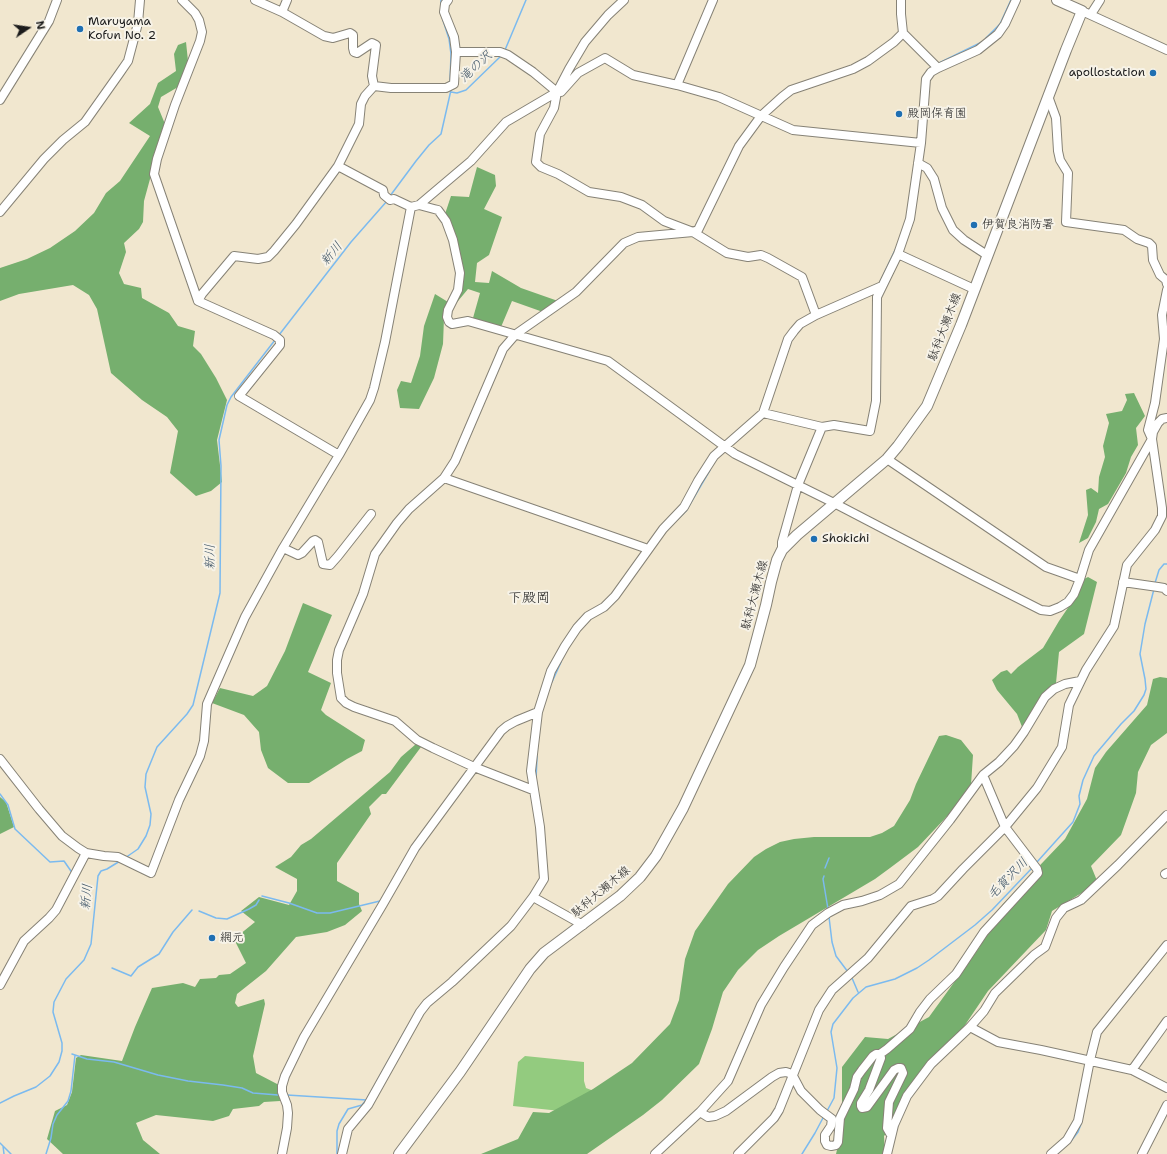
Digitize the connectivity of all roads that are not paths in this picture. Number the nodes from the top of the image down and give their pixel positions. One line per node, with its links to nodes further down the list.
1 (57, 0): 24 (street)
2 (140, 0): 30 (street)
3 (182, 0): 38 (street)
4 (255, 0): 15 (street)
5 (287, 0): 15 (street)
6 (448, 0): 18 (street)
7 (624, 0): 22 (street)
8 (713, 0): 20 (street)
9 (901, 0): 16 (street)
10 (1016, 0): 19 (street)
11 (1058, 0): 13 (main road)
12 (1100, 0): 14 (street)
13 (1082, 11): 17 (street); 23 (main road, 駄科大瀬木線)
14 (1093, 11)
15 (282, 12): 21 (street)
16 (903, 33): 19 (street); 25 (street)
17 (1167, 50)
18 (456, 52): 21 (street); 22 (street)
19 (938, 68): 26 (street)
20 (677, 85): 22 (street); 25 (street)
21 (374, 86): 28 (street)
22 (557, 92): 29 (street); 31 (street)
23 (1048, 96): 33 (main road, 駄科大瀬木線); 34 (street)
24 (0, 100)
25 (761, 116): 26 (street); 31 (street)
26 (921, 143): 27 (street)
27 (918, 163): 32 (street); 33 (street)
28 (338, 166): 29 (street); 38 (street)
29 (415, 206): 40 (street); 46 (street)
30 (0, 212)
31 (693, 232): 39 (street); 40 (street)
32 (898, 254): 35 (street); 36 (street)
33 (987, 255): 36 (main road, 駄科大瀬木線)
34 (1167, 284)
35 (882, 286): 39 (street); 43 (street)
36 (974, 289): 47 (main road, 駄科大瀬木線)
37 (1167, 290): 44 (street)
38 (198, 301): 46 (street)
39 (816, 315): 41 (street)
40 (516, 334): 45 (street); 48 (street)
41 (765, 413): 43 (street); 45 (street)
42 (1167, 418): 44 (street)
43 (822, 427): 49 (street)
44 (1152, 439): 55 (street); 56 (street)
45 (726, 446): 49 (street); 53 (street)
46 (339, 455): 52 (street)
47 (887, 459): 50 (main road, 駄科大瀬木線); 55 (street)
48 (444, 478): 53 (street); 61 (street)
49 (798, 485): 50 (street); 54 (street)
50 (834, 503): 54 (main road, 駄科大瀬木線); 55 (street)
51 (371, 514): 52 (street)
52 (283, 548): 66 (street)
53 (648, 549): 59 (street)
54 (782, 550): 68 (main road, 駄科大瀬木線)
55 (1080, 579)
56 (1123, 582): 57 (street); 58 (street)
57 (1167, 591)
58 (1080, 681): 62 (street); 65 (street)
59 (538, 712): 61 (street); 63 (street)
60 (0, 759): 66 (street)
61 (474, 767): 63 (street); 81 (street)
62 (983, 775): 65 (street); 79 (street)
63 (533, 790): 67 (street)
64 (1166, 817): 72 (street)
65 (1005, 827): 73 (street); 76 (street)
66 (86, 853): 70 (street)
67 (533, 897): 68 (street); 82 (street)
68 (583, 925): 83 (main road, 駄科大瀬木線)
69 (1167, 945): 74 (street)
70 (0, 985)
71 (1167, 1021): 75 (street)
72 (970, 1027): 74 (street); 80 (street)
73 (880, 1054): 76 (street); 80 (street)
74 (1090, 1060): 75 (street); 87 (street)
75 (1132, 1070): 77 (street)
76 (792, 1074): 79 (street); 85 (street)
77 (1167, 1088)
78 (1167, 1105): 88 (street)
79 (700, 1112): 84 (street)
80 (891, 1135): 86 (street)
81 (282, 1154)
82 (342, 1154)
83 (399, 1154)
84 (655, 1154)
85 (738, 1154)
86 (887, 1154)
87 (1051, 1154)
88 (1142, 1154)

